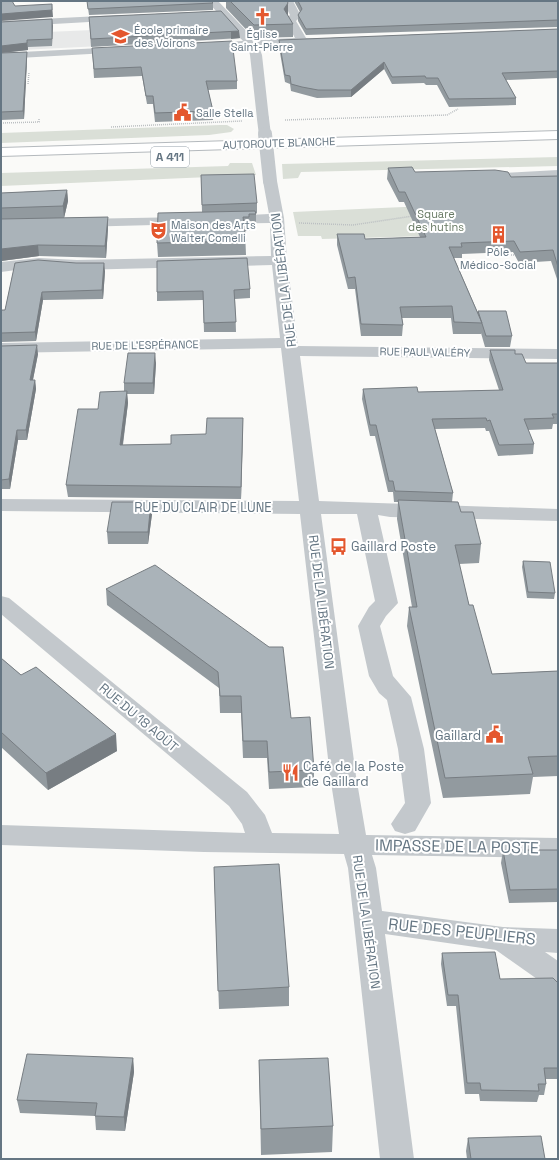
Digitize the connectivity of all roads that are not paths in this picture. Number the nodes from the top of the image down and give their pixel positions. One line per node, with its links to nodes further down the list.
1 (277, 1): 2 (street)
2 (286, 1): 10 (street)
3 (214, 3): 4 (street); 6 (street)
4 (231, 4)
5 (209, 14): 6 (street)
6 (225, 14): 11 (street)
7 (133, 18): 8 (street)
8 (1, 24)
9 (319, 40): 10 (street)
10 (302, 41): 11 (street)
11 (252, 44): 12 (street); 21 (street, RUE DE LA LIBÉRATION, bridge)
12 (193, 47)
13 (130, 50): 14 (street)
14 (1, 56)
15 (558, 135): 17 (highway, AUTOROUTE BLANCHE / A 411)
16 (558, 146): 18 (highway, AUTOROUTE BLANCHE / A 411)
17 (1, 152)
18 (1, 163)
19 (558, 174): 20 (street)
20 (500, 177)
21 (277, 221): 22 (street); 23 (street, RUE DE LA LIBÉRATION)
22 (63, 224)
23 (279, 260): 24 (street); 25 (street, RUE DE LA LIBÉRATION)
24 (1, 266)
25 (290, 347): 26 (street, RUE DE L'ESPÉRANCE); 27 (street, RUE PAUL VALÉRY); 29 (street, RUE DE LA LIBÉRATION)
26 (1, 348)
27 (558, 354)
28 (1, 505): 29 (street, RUE DU CLAIR DE LUNE)
29 (310, 507): 30 (street, RUE DU CLAIR DE LUNE); 36 (street, RUE DE LA LIBÉRATION)
30 (366, 508): 31 (street, RUE DU CLAIR DE LUNE); 33 (street)
31 (558, 515)
32 (1, 603): 35 (street, RUE DU 18 AOÛT)
33 (405, 824)
34 (1, 835): 35 (street)
35 (261, 842): 36 (street)
36 (356, 844): 37 (street, IMPASSE DE LA POSTE); 38 (street, RUE DE LA LIBÉRATION)
37 (558, 848)
38 (367, 920): 39 (street, RUE DES PEUPLIERS); 42 (street, RUE DE LA LIBÉRATION)
39 (502, 938): 40 (street, RUE DES PEUPLIERS); 41 (street)
40 (558, 941)
41 (558, 977)
42 (397, 1159)

